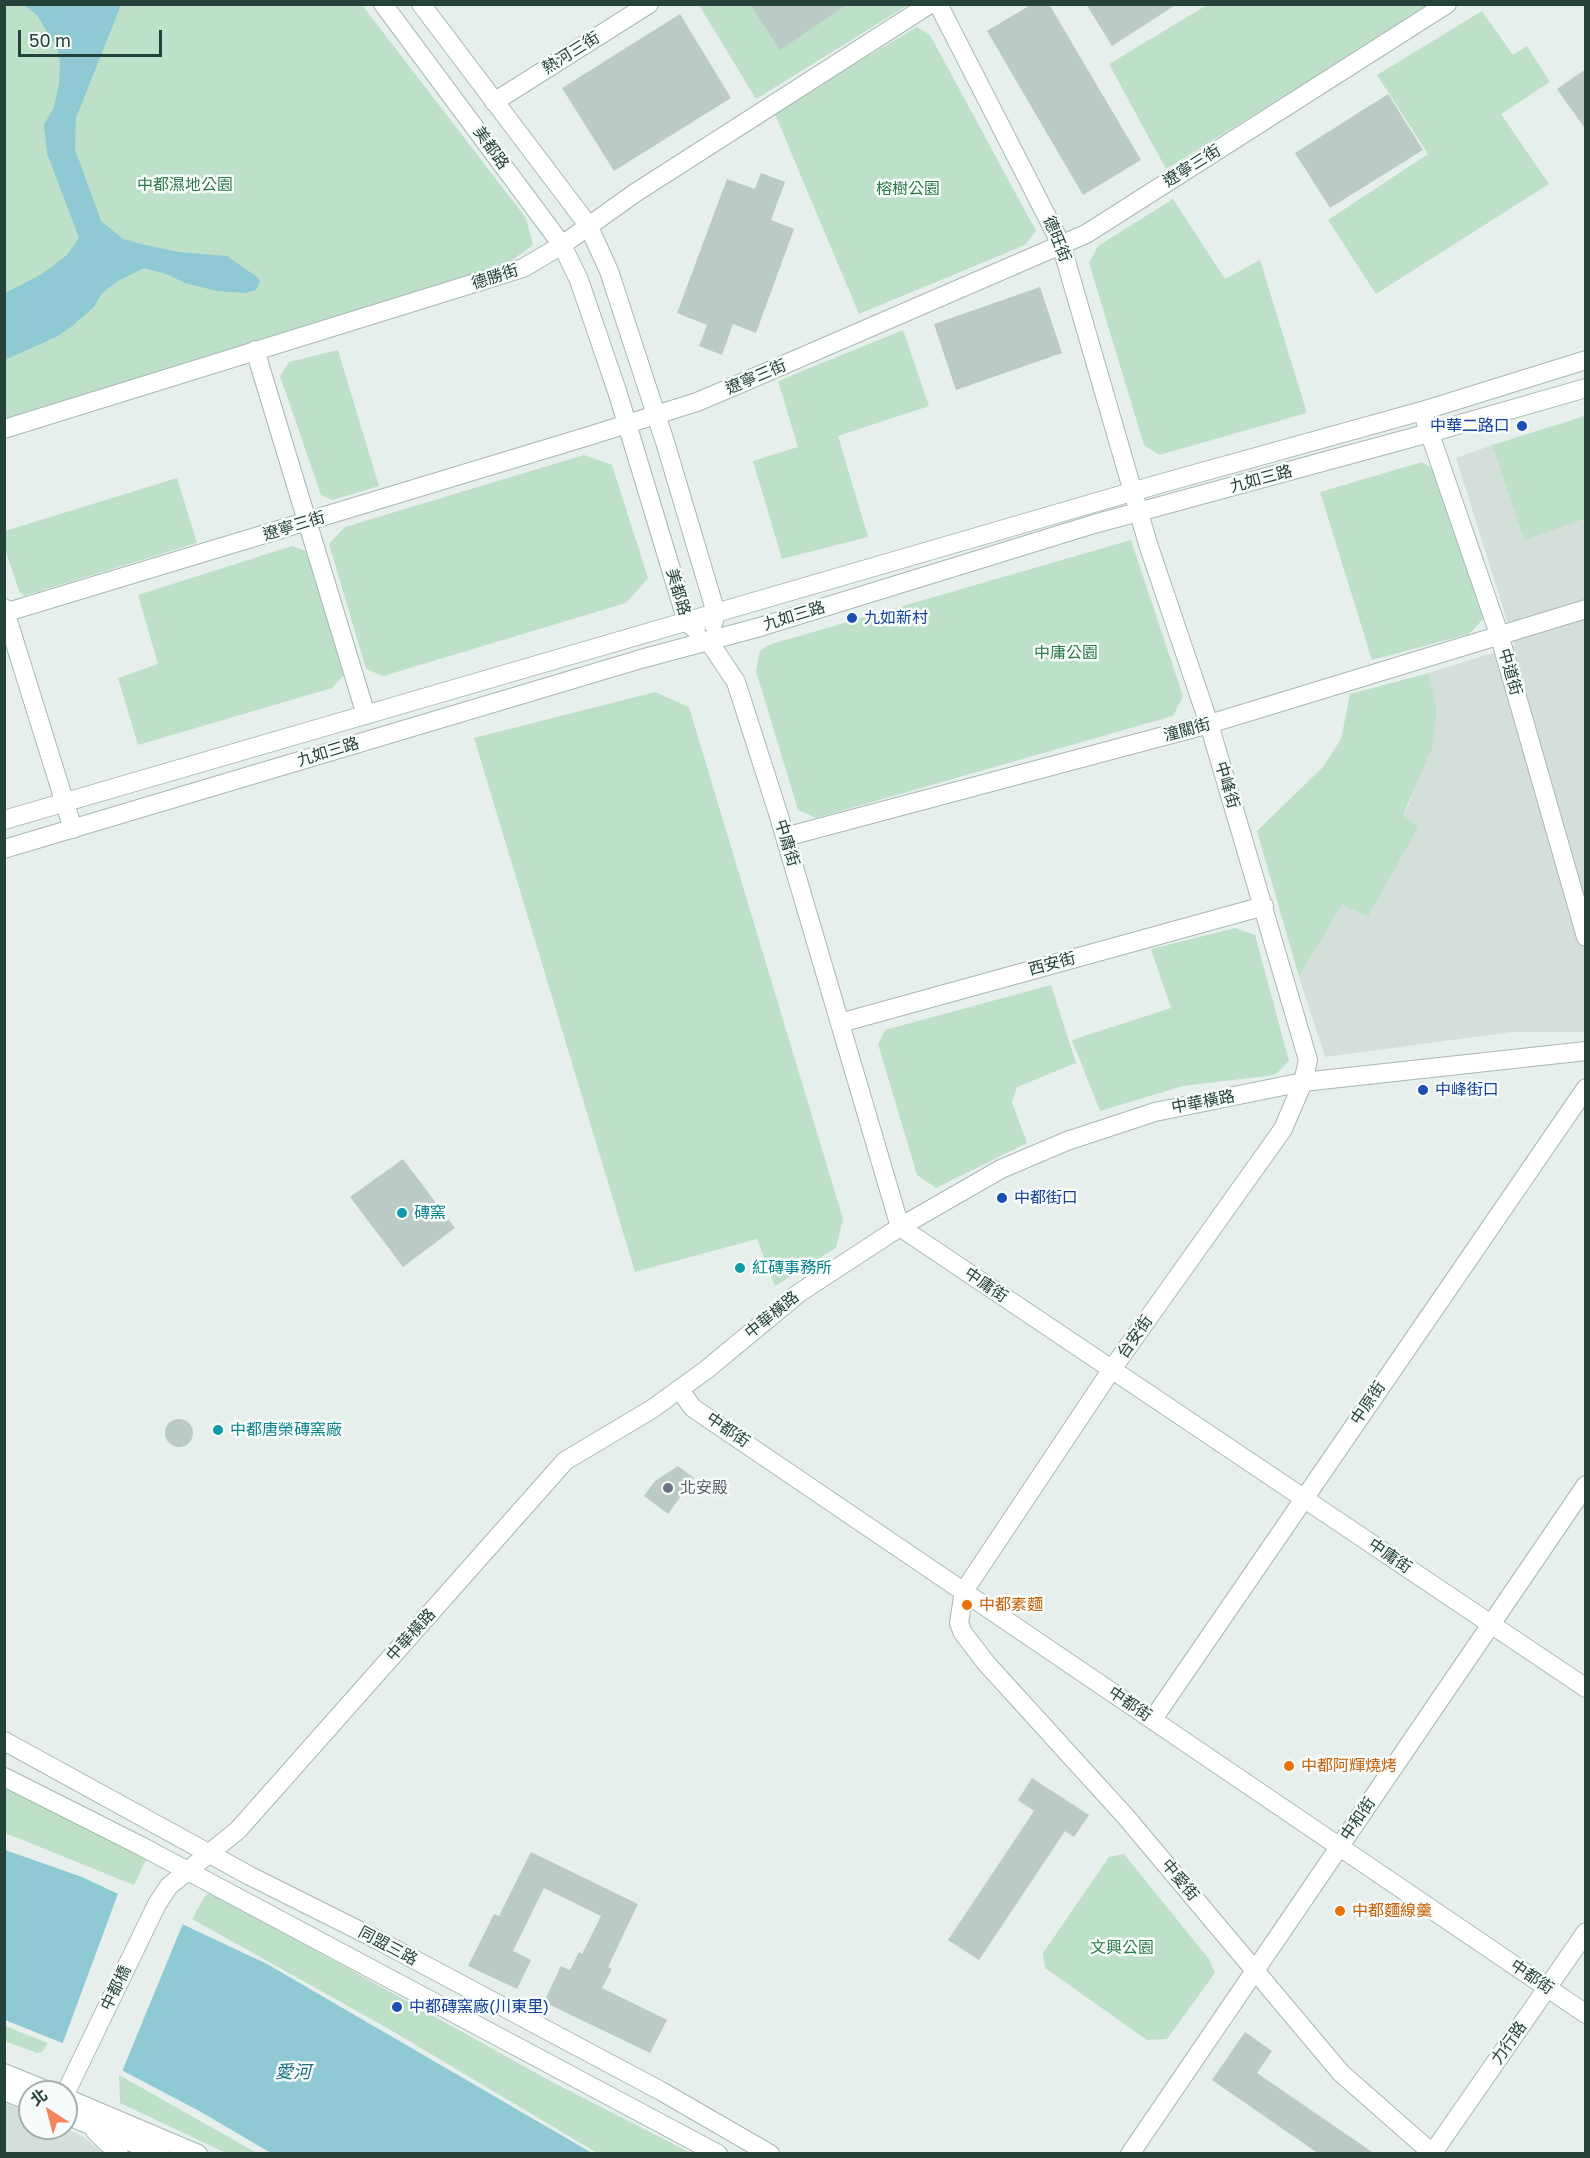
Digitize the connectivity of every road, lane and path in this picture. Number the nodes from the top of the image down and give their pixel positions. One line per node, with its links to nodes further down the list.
1 (383, 4): 10 (street, 美都路)
2 (421, 4): 7 (street, 美都路)
3 (649, 4): 7 (street, 熱河三街)
4 (930, 4): 8 (street, 德勝街)
5 (938, 4): 9 (street, 德旺街)
6 (1447, 4): 9 (street, 遼寧三街)
7 (494, 102): 8 (street, 美都路)
8 (588, 225): 10 (street, 德勝街); 15 (street, 美都路)
9 (1061, 244): 15 (street, 遼寧三街); 19 (street, 德旺街)
10 (562, 245): 11 (street, 德勝街); 16 (street, 美都路)
11 (255, 350): 17 (street, 德勝街); 21 (street)
12 (1586, 360): 14 (street, 九如三路)
13 (1586, 388): 18 (street, 九如三路)
14 (1422, 411): 18 (street, 中道街); 19 (street, 九如三路)
15 (656, 415): 16 (street, 遼寧三街); 24 (street, 美都路)
16 (626, 424): 21 (street, 遼寧三街); 25 (street, 美都路)
17 (4, 429)
18 (1430, 433): 20 (street, 九如三路); 26 (street, 中道街)
19 (1132, 492): 20 (street, 中峰街); 24 (street, 九如三路)
20 (1138, 513): 27 (street, 九如三路); 29 (street, 中峰街)
21 (308, 522): 23 (street, 遼寧三街); 28 (street)
22 (1586, 609): 26 (street, 潼關街)
23 (5, 611): 30 (street)
24 (716, 613): 25 (street, 九如三路); 27 (street, 美都路)
25 (687, 622): 27 (street, 美都路); 28 (street, 九如三路)
26 (1499, 634): 29 (street, 潼關街); 36 (street, 中道街)
27 (708, 640): 32 (street, 九如三路); 33 (street, 中庸街)
28 (366, 715): 30 (street, 九如三路)
29 (1209, 724): 33 (street, 潼關街); 35 (street, 中峰街)
30 (65, 802): 31 (street, 九如三路); 32 (street)
31 (4, 820)
32 (73, 828): 34 (street, 九如三路)
33 (785, 837): 37 (street, 中庸街)
34 (4, 849)
35 (1264, 906): 37 (street, 西安街); 39 (street, 中峰街)
36 (1586, 937)
37 (840, 1023): 41 (street, 中庸街)
38 (1586, 1051): 39 (street, 中華橫路)
39 (1303, 1082): 41 (street, 中華橫路); 42 (street, 台安街)
40 (1586, 1088): 45 (street, 中原街)
41 (900, 1227): 42 (street, 中庸街); 43 (street, 中華橫路)
42 (1112, 1369): 45 (street, 中庸街); 46 (street, 台安街)
43 (679, 1389): 46 (street, 中都街); 53 (street, 中華橫路)
44 (1586, 1485): 47 (street, 中和街)
45 (1303, 1498): 47 (street, 中庸街); 49 (street, 中原街)
46 (964, 1591): 49 (street, 中都街); 57 (street, 中愛街)
47 (1491, 1624): 48 (street, 中庸街); 52 (street, 中和街)
48 (1586, 1688)
49 (1153, 1719): 52 (street, 中都街)
50 (4, 1741): 53 (street, 同盟三路)
51 (4, 1777): 54 (street, 同盟三路)
52 (1339, 1846): 57 (street, 中和街); 58 (street, 中都街)
53 (208, 1852): 54 (street, 中華橫路); 71 (street, 同盟三路)
54 (187, 1870): 55 (street, 中華橫路); 70 (street, 同盟三路)
55 (169, 1886): 62 (street, 中都橋)
56 (1586, 1932): 58 (street, 力行路)
57 (1256, 1970): 66 (street, 中愛街); 72 (street, 中和街)
58 (1547, 1987): 59 (street, 中都街); 66 (street, 力行路)
59 (1586, 2014)
60 (4, 2073): 61 (street)
61 (21, 2080)
62 (72, 2080)
63 (78, 2103): 69 (street)
64 (78, 2119): 65 (street)
65 (88, 2123): 67 (street); 68 (street)
66 (1432, 2153)
67 (119, 2154)
68 (160, 2154)
69 (198, 2154)
70 (718, 2154)
71 (770, 2154)
72 (1130, 2154)

